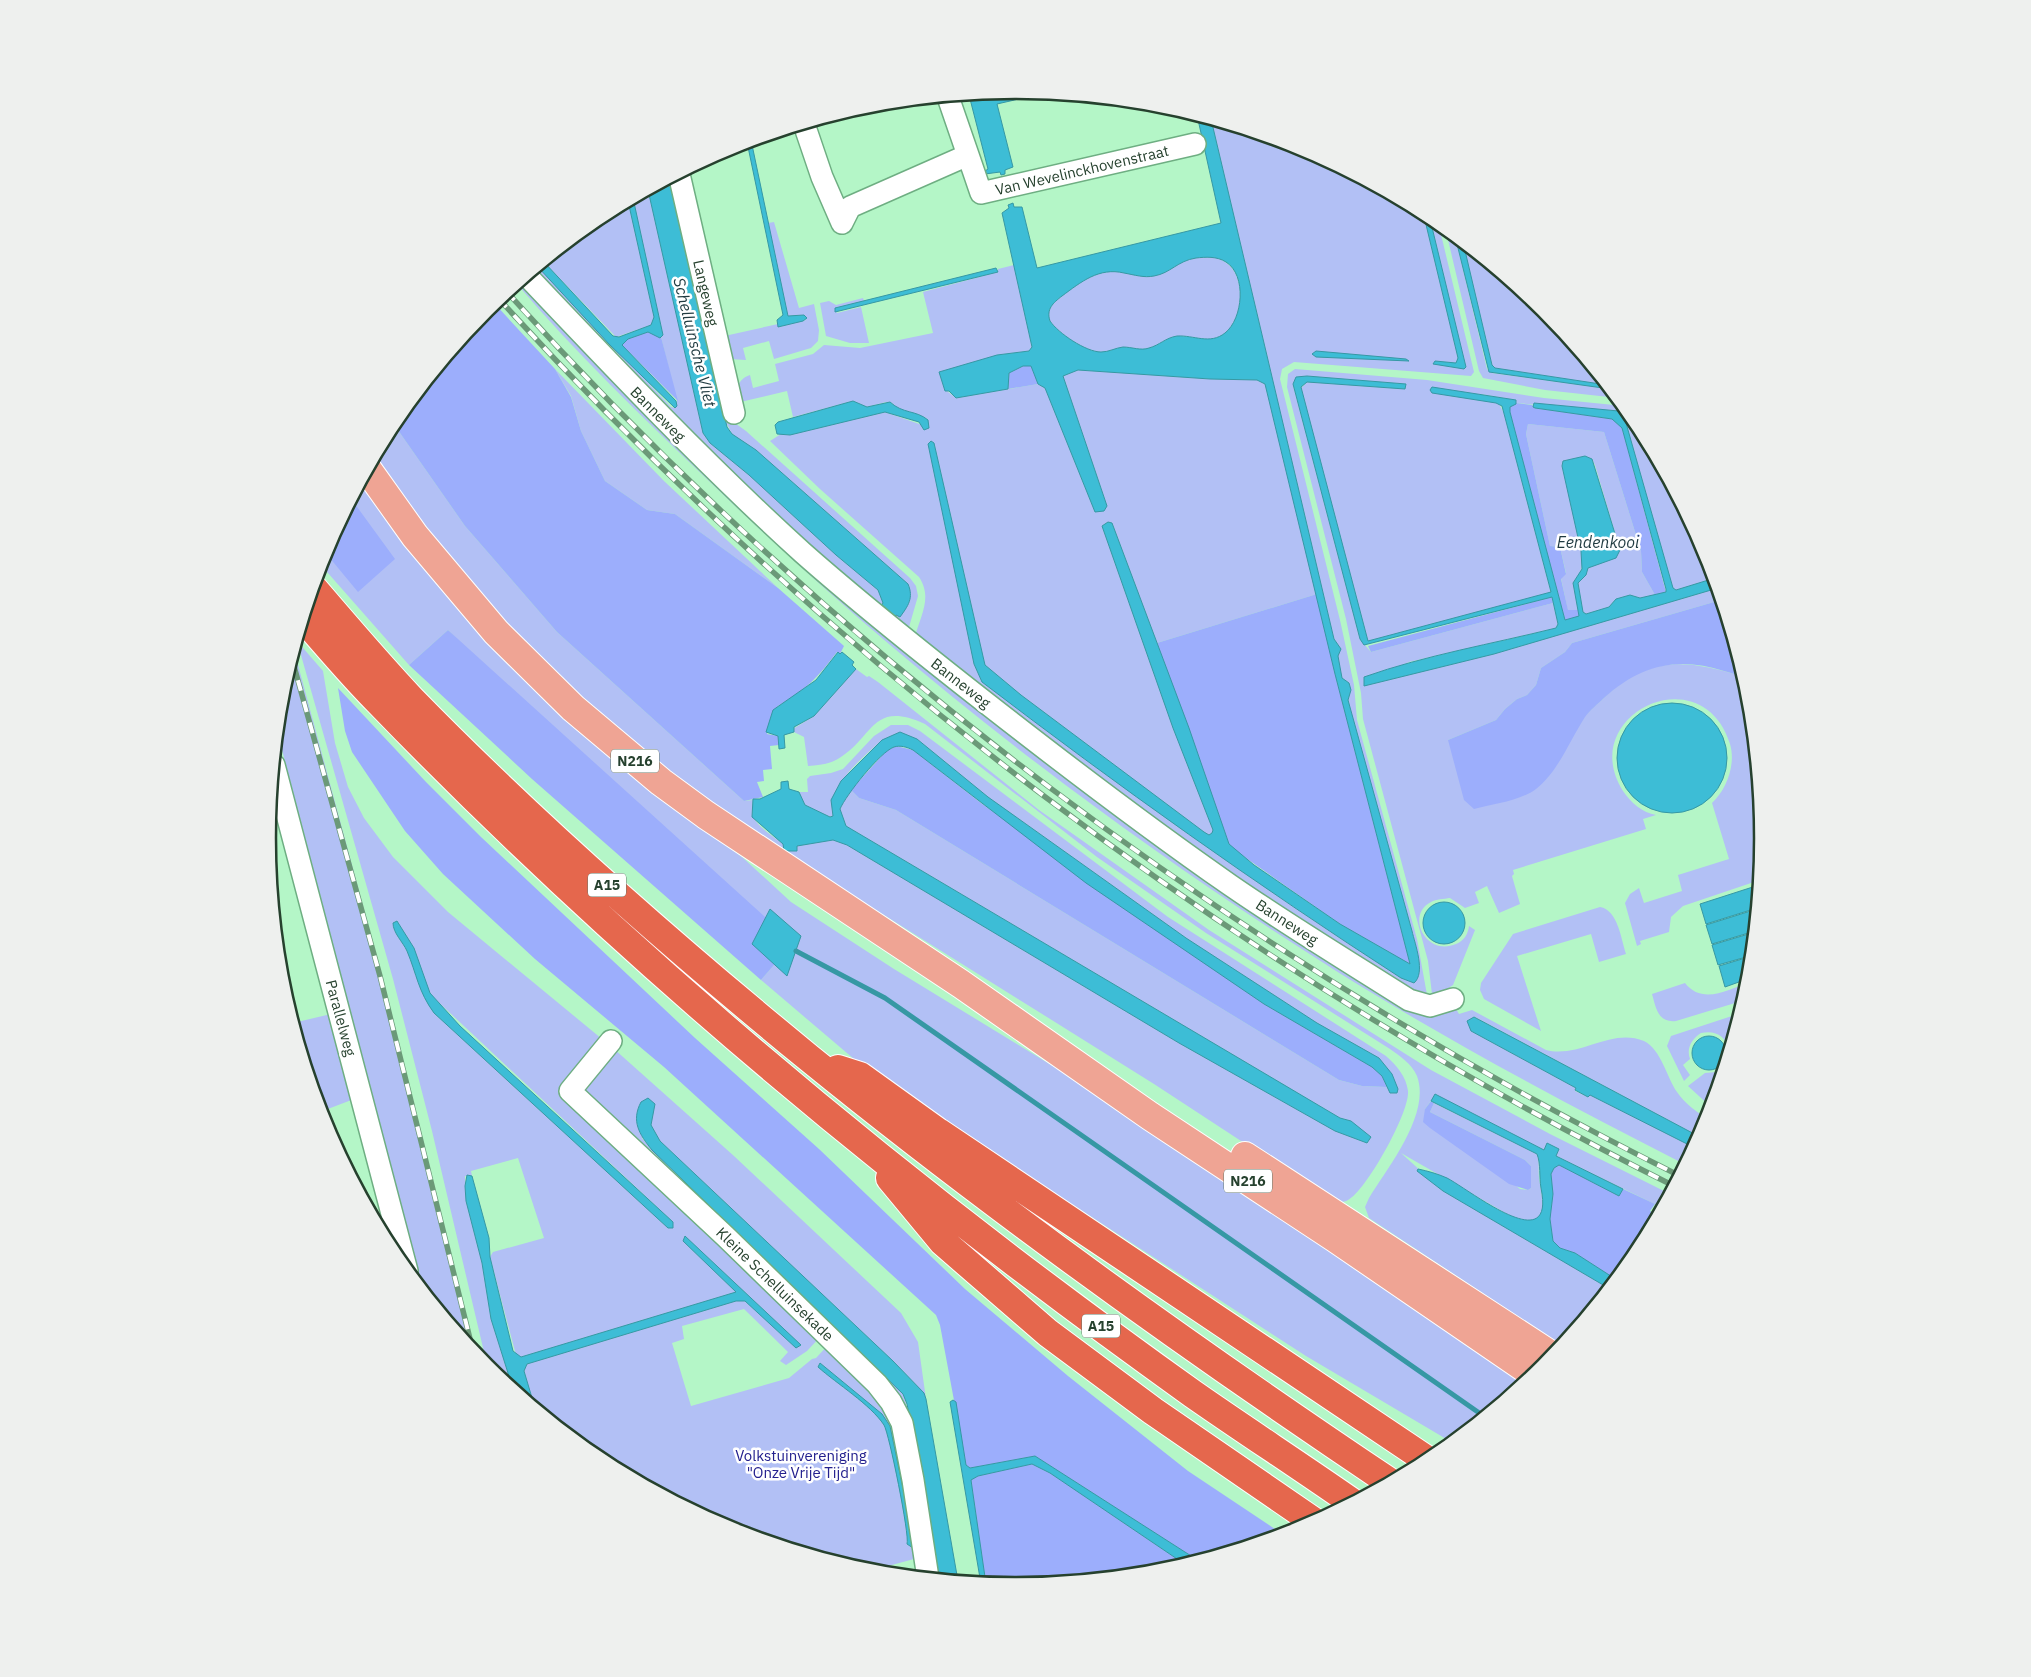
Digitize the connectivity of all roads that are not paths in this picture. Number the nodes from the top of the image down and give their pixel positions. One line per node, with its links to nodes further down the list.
1 (950, 102): 4 (street)
2 (806, 130): 4 (street)
3 (1195, 144): 4 (street, Van Wevelinckhovenstraat)
4 (968, 155)
5 (680, 179): 7 (street, Langeweg)
6 (531, 280): 14 (street, Banneweg)
7 (734, 413)
8 (372, 475): 13 (main road, N216)
9 (317, 594): 11 (highway, A15)
10 (308, 623): 11 (highway, A15)
11 (385, 690): 16 (highway, A15); 17 (highway, A15)
12 (278, 780): 18 (street, Parallelweg)
13 (961, 984): 19 (main road, N216); 20 (main road, N216)
14 (1453, 999)
15 (611, 1041): 25 (street, Kleine Schelluinsekade)
16 (813, 1061): 21 (highway, A15); 22 (highway, A15)
17 (857, 1138): 23 (highway, A15); 24 (highway, A15)
18 (402, 1252)
19 (1547, 1353)
20 (1530, 1371)
21 (1422, 1457)
22 (1385, 1479)
23 (1348, 1499)
24 (1308, 1518)
25 (927, 1573)

